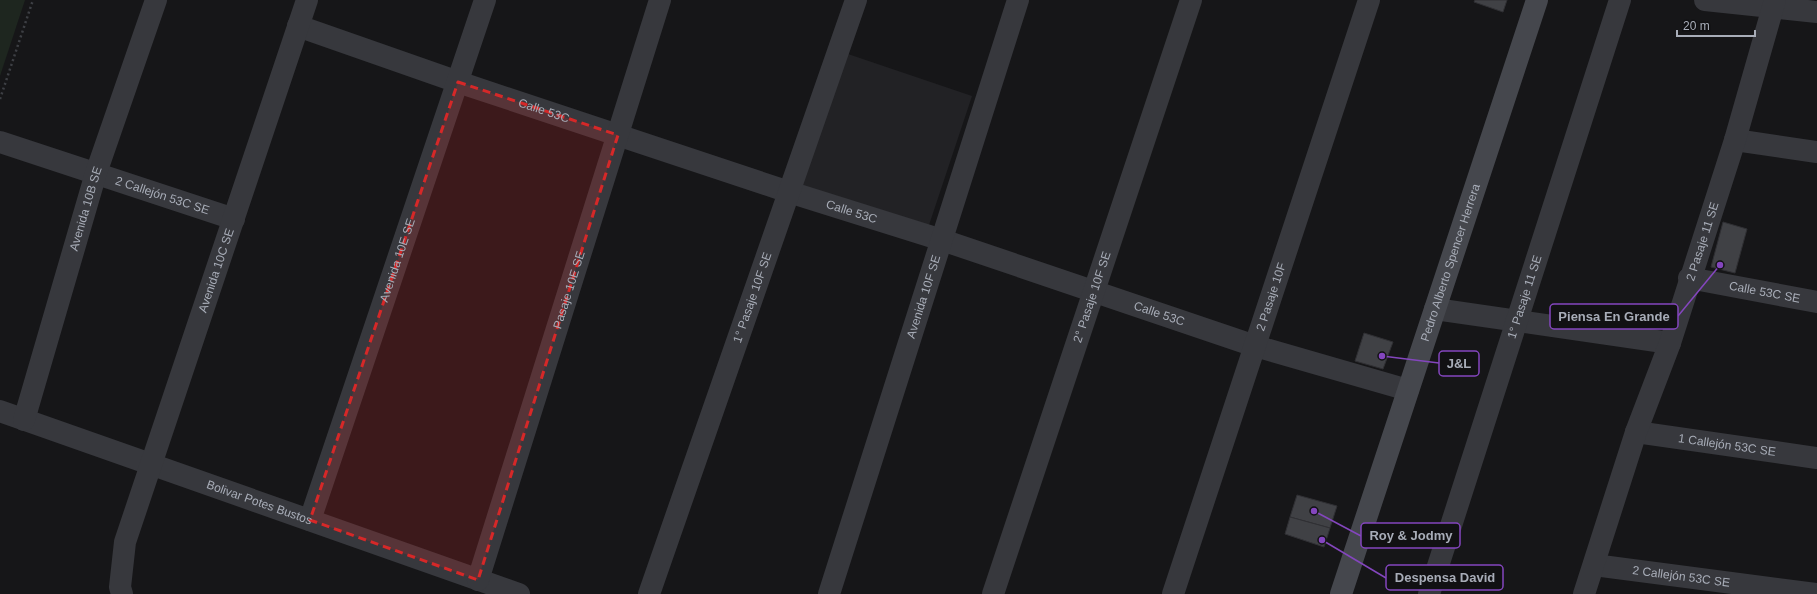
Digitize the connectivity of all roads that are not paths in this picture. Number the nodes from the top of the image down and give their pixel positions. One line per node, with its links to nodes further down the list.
1 (156, 0): 20 (street, Avenida 10B SE)
2 (306, 0): 14 (street, Avenida 10C SE)
3 (485, 0): 15 (street, Avenida 10E SE)
4 (660, 0): 16 (street, Pasaje 10E SE)
5 (856, 0): 21 (street, 1° Pasaje 10F SE)
6 (1018, 0): 23 (street, Avenida 10F SE)
7 (1191, 0): 25 (street, 2° Pasaje 10F SE)
8 (1369, 0): 30 (street, 2 Pasaje 10F)
9 (1537, 0): 27 (street, Pedro Alberto Spencer Herrera)
10 (1620, 0): 28 (street, 1° Pasaje 11 SE)
11 (1705, 0): 12 (street)
12 (1774, 3): 13 (street); 17 (street, 2 Pasaje 11 SE)
13 (1817, 12)
14 (298, 26): 15 (street, Calle 53C); 22 (street, Avenida 10C SE)
15 (458, 82): 16 (street, Calle 53C); 37 (street, Avenida 10E SE)
16 (618, 135): 21 (street, Calle 53C); 39 (street, Pasaje 10E SE)
17 (1735, 140): 19 (street); 24 (street, 2 Pasaje 11 SE)
18 (0, 142): 20 (street, 2 Callejón 53C SE)
19 (1817, 152)
20 (96, 172): 22 (street, 2 Callejón 53C SE); 33 (street, Avenida 10B SE)
21 (789, 192): 23 (street, Calle 53C); 42 (street, 1° Pasaje 10F SE)
22 (234, 219): 36 (street, Avenida 10C SE)
23 (942, 240): 25 (street, Calle 53C); 43 (street, Avenida 10F SE)
24 (1689, 278): 26 (street, Calle 53C SE); 29 (street, 2 Pasaje 11 SE)
25 (1094, 292): 30 (street, Calle 53C); 44 (street, 2° Pasaje 10F SE)
26 (1817, 302)
27 (1435, 309): 28 (street); 31 (street, Pedro Alberto Spencer Herrera)
28 (1516, 321): 29 (street); 47 (street, 1° Pasaje 11 SE)
29 (1670, 343): 34 (street, 2 Pasaje 11 SE)
30 (1255, 346): 31 (street, Calle 53C); 45 (street, 2 Pasaje 10F)
31 (1408, 390): 46 (street, Pedro Alberto Spencer Herrera)
32 (0, 411): 33 (street, Bolivar Potes Bustos)
33 (24, 420): 36 (street, Bolivar Potes Bustos)
34 (1636, 432): 35 (street, 1 Callejón 53C SE); 38 (street, 2 Pasaje 11 SE)
35 (1817, 458)
36 (151, 464): 37 (street, Bolivar Potes Bustos); 40 (street, Avenida 10C SE)
37 (310, 520): 39 (street, Bolivar Potes Bustos)
38 (1594, 565): 48 (street, 2 Pasaje 11 SE); 49 (street, 2 Callejón 53C SE)
39 (478, 580): 41 (street, Bolivar Potes Bustos)
40 (122, 594)
41 (519, 594)
42 (649, 594)
43 (829, 594)
44 (994, 594)
45 (1173, 594)
46 (1341, 594)
47 (1429, 594)
48 (1584, 594)
49 (1816, 594)

